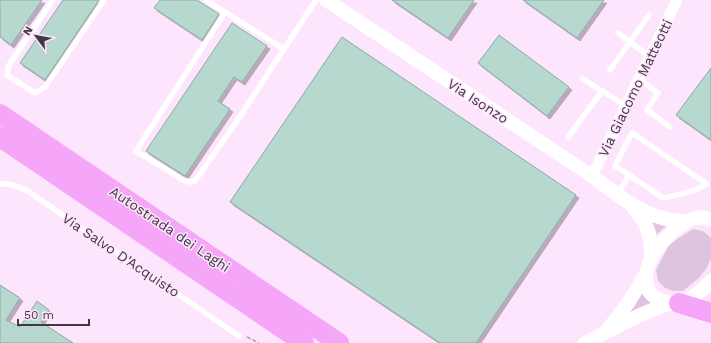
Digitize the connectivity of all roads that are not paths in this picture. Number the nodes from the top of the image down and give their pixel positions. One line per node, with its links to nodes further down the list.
1 (54, 0): 2 (lane)
2 (104, 0)
3 (206, 0): 7 (lane)
4 (316, 0): 11 (lane)
5 (326, 0): 23 (street, Via Isonzo)
6 (677, 0): 12 (street, Via Giacomo Matteotti)
7 (225, 12): 11 (lane); 11 (lane)
8 (649, 15): 10 (lane)
9 (618, 33): 10 (lane)
10 (630, 42): 12 (lane); 13 (lane)
11 (284, 49)
12 (650, 57): 15 (street, Via Giacomo Matteotti)
13 (610, 70)
14 (583, 79): 16 (lane)
15 (640, 79): 17 (street, Via Giacomo Matteotti); 19 (lane)
16 (602, 91): 17 (lane); 21 (lane)
17 (626, 106): 23 (street, Via Giacomo Matteotti)
18 (0, 114): 29 (highway, Autostrada dei Laghi)
19 (670, 127)
20 (0, 137): 36 (highway, Autostrada dei Laghi)
21 (568, 137)
22 (629, 175): 22 (lane); 25 (lane)
23 (592, 176): 25 (street, Via Isonzo)
24 (0, 184): 35 (lane, Via Salvo D'Acquisto)
25 (624, 198): 27 (street, Via Isonzo); 28 (street, Via Isonzo)
26 (711, 209): 27 (street)
27 (699, 219): 28 (street)
28 (651, 259): 30 (street)
29 (230, 269): 37 (highway, Autostrada dei Laghi); 38 (highway)
30 (646, 274): 32 (street); 34 (street)
31 (711, 281): 32 (street)
32 (676, 303): 33 (highway); 34 (street)
33 (711, 313)
34 (607, 331): 39 (street)
35 (239, 336)
36 (304, 343)
37 (339, 343)
38 (353, 343)
39 (585, 343)

